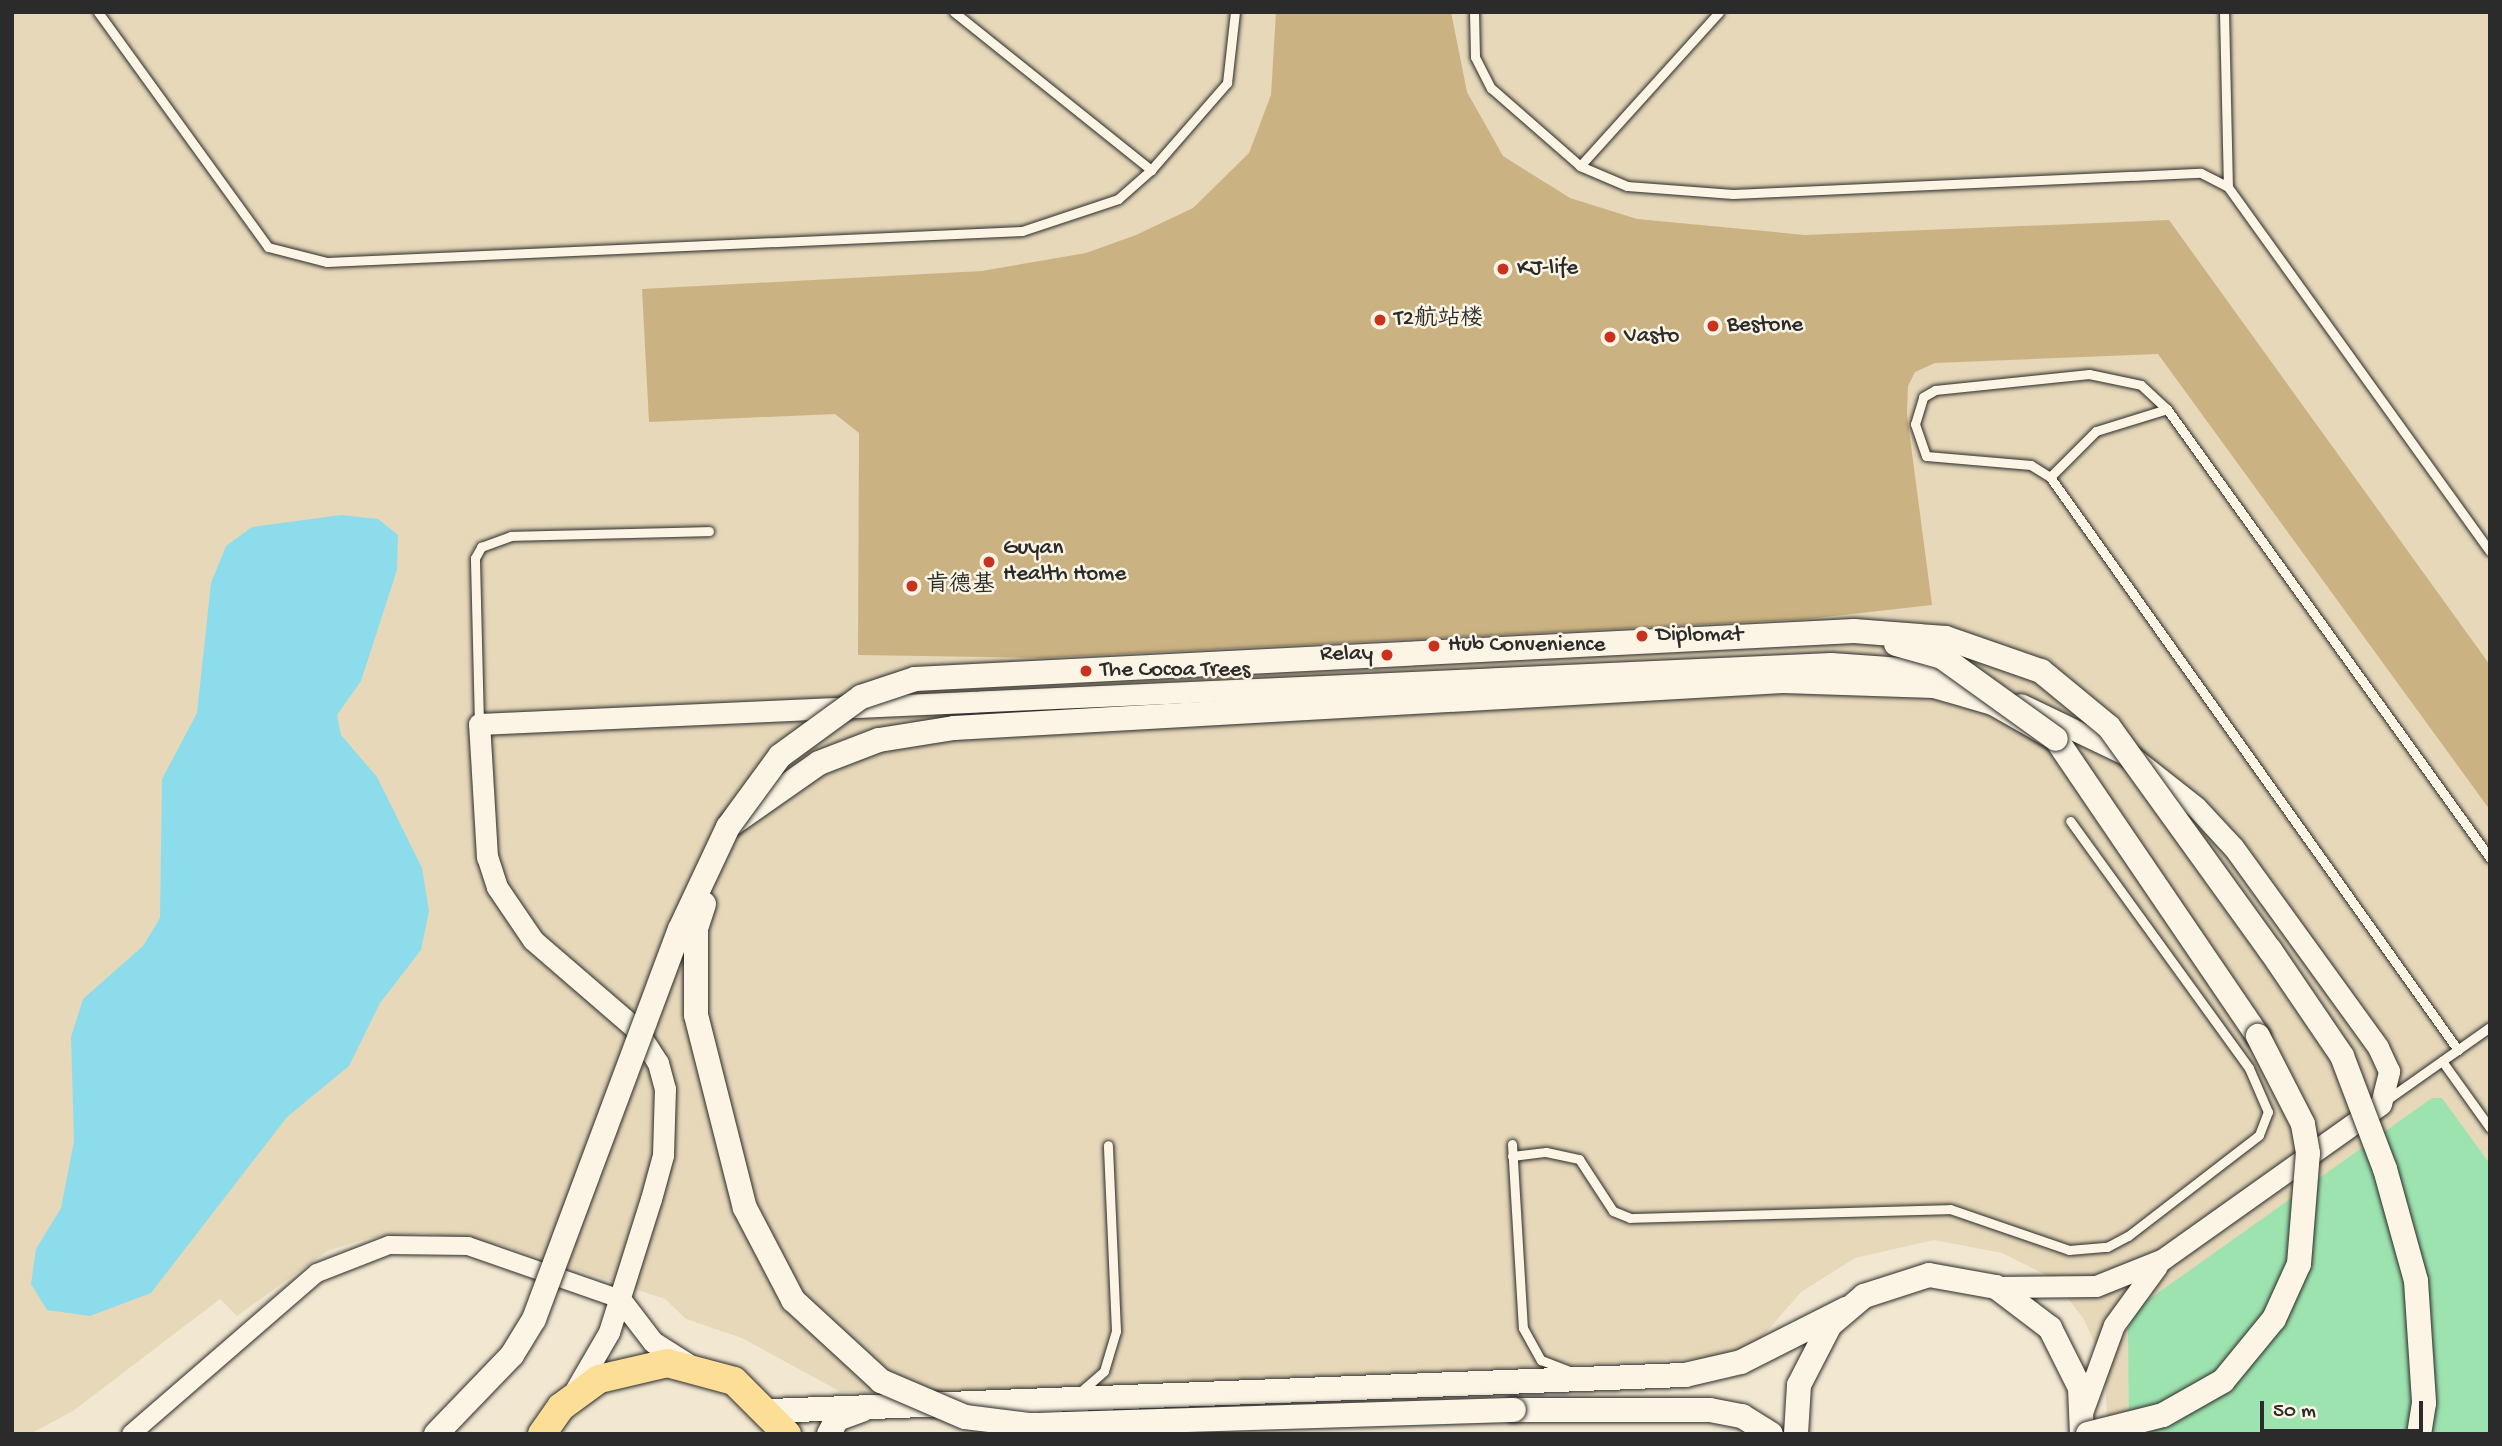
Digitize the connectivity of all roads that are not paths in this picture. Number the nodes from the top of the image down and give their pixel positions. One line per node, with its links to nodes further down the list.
1 (98, 12): 8 (lane)
2 (954, 12): 8 (lane)
3 (1235, 12): 8 (lane)
4 (1474, 12): 7 (lane)
5 (1719, 12): 7 (lane)
6 (2224, 12): 9 (lane)
7 (1580, 166): 9 (lane)
8 (1152, 170)
9 (2228, 187): 13 (lane)
10 (2167, 409): 11 (lane); 11 (lane); 19 (lane)
11 (2050, 477): 21 (lane)
12 (709, 531): 15 (lane)
13 (2490, 551)
14 (1854, 631): 16 (main road, bridge); 18 (main road, bridge); 46 (main road, bridge)
15 (479, 724): 23 (street); 30 (street)
16 (2056, 739): 18 (main road, bridge); 38 (main road, bridge)
17 (2070, 821): 27 (lane)
18 (728, 827): 40 (main road, bridge); 44 (main road, bridge)
19 (2490, 858)
20 (2490, 1027): 21 (lane)
21 (2458, 1050): 22 (lane)
22 (2442, 1061): 23 (lane); 24 (lane)
23 (2381, 1104): 28 (street)
24 (2490, 1128)
25 (1511, 1144): 27 (lane)
26 (1108, 1145): 34 (lane)
27 (1513, 1156): 33 (lane)
28 (2163, 1259): 29 (street); 38 (street)
29 (1996, 1287): 31 (main road); 38 (main road)
30 (620, 1299): 32 (street); 35 (street); 39 (street)
31 (1846, 1309): 33 (main road); 45 (main road)
32 (691, 1366): 35 (main road); 37 (main road)
33 (1588, 1378): 34 (main road)
34 (1072, 1399): 36 (main road)
35 (561, 1407): 41 (main road)
36 (869, 1407): 37 (main road); 43 (main road)
37 (771, 1411): 42 (main road)
38 (2084, 1426)
39 (131, 1434)
40 (436, 1434)
41 (542, 1434)
42 (787, 1434)
43 (829, 1434)
44 (1771, 1434)
45 (1796, 1434)
46 (2419, 1434)

